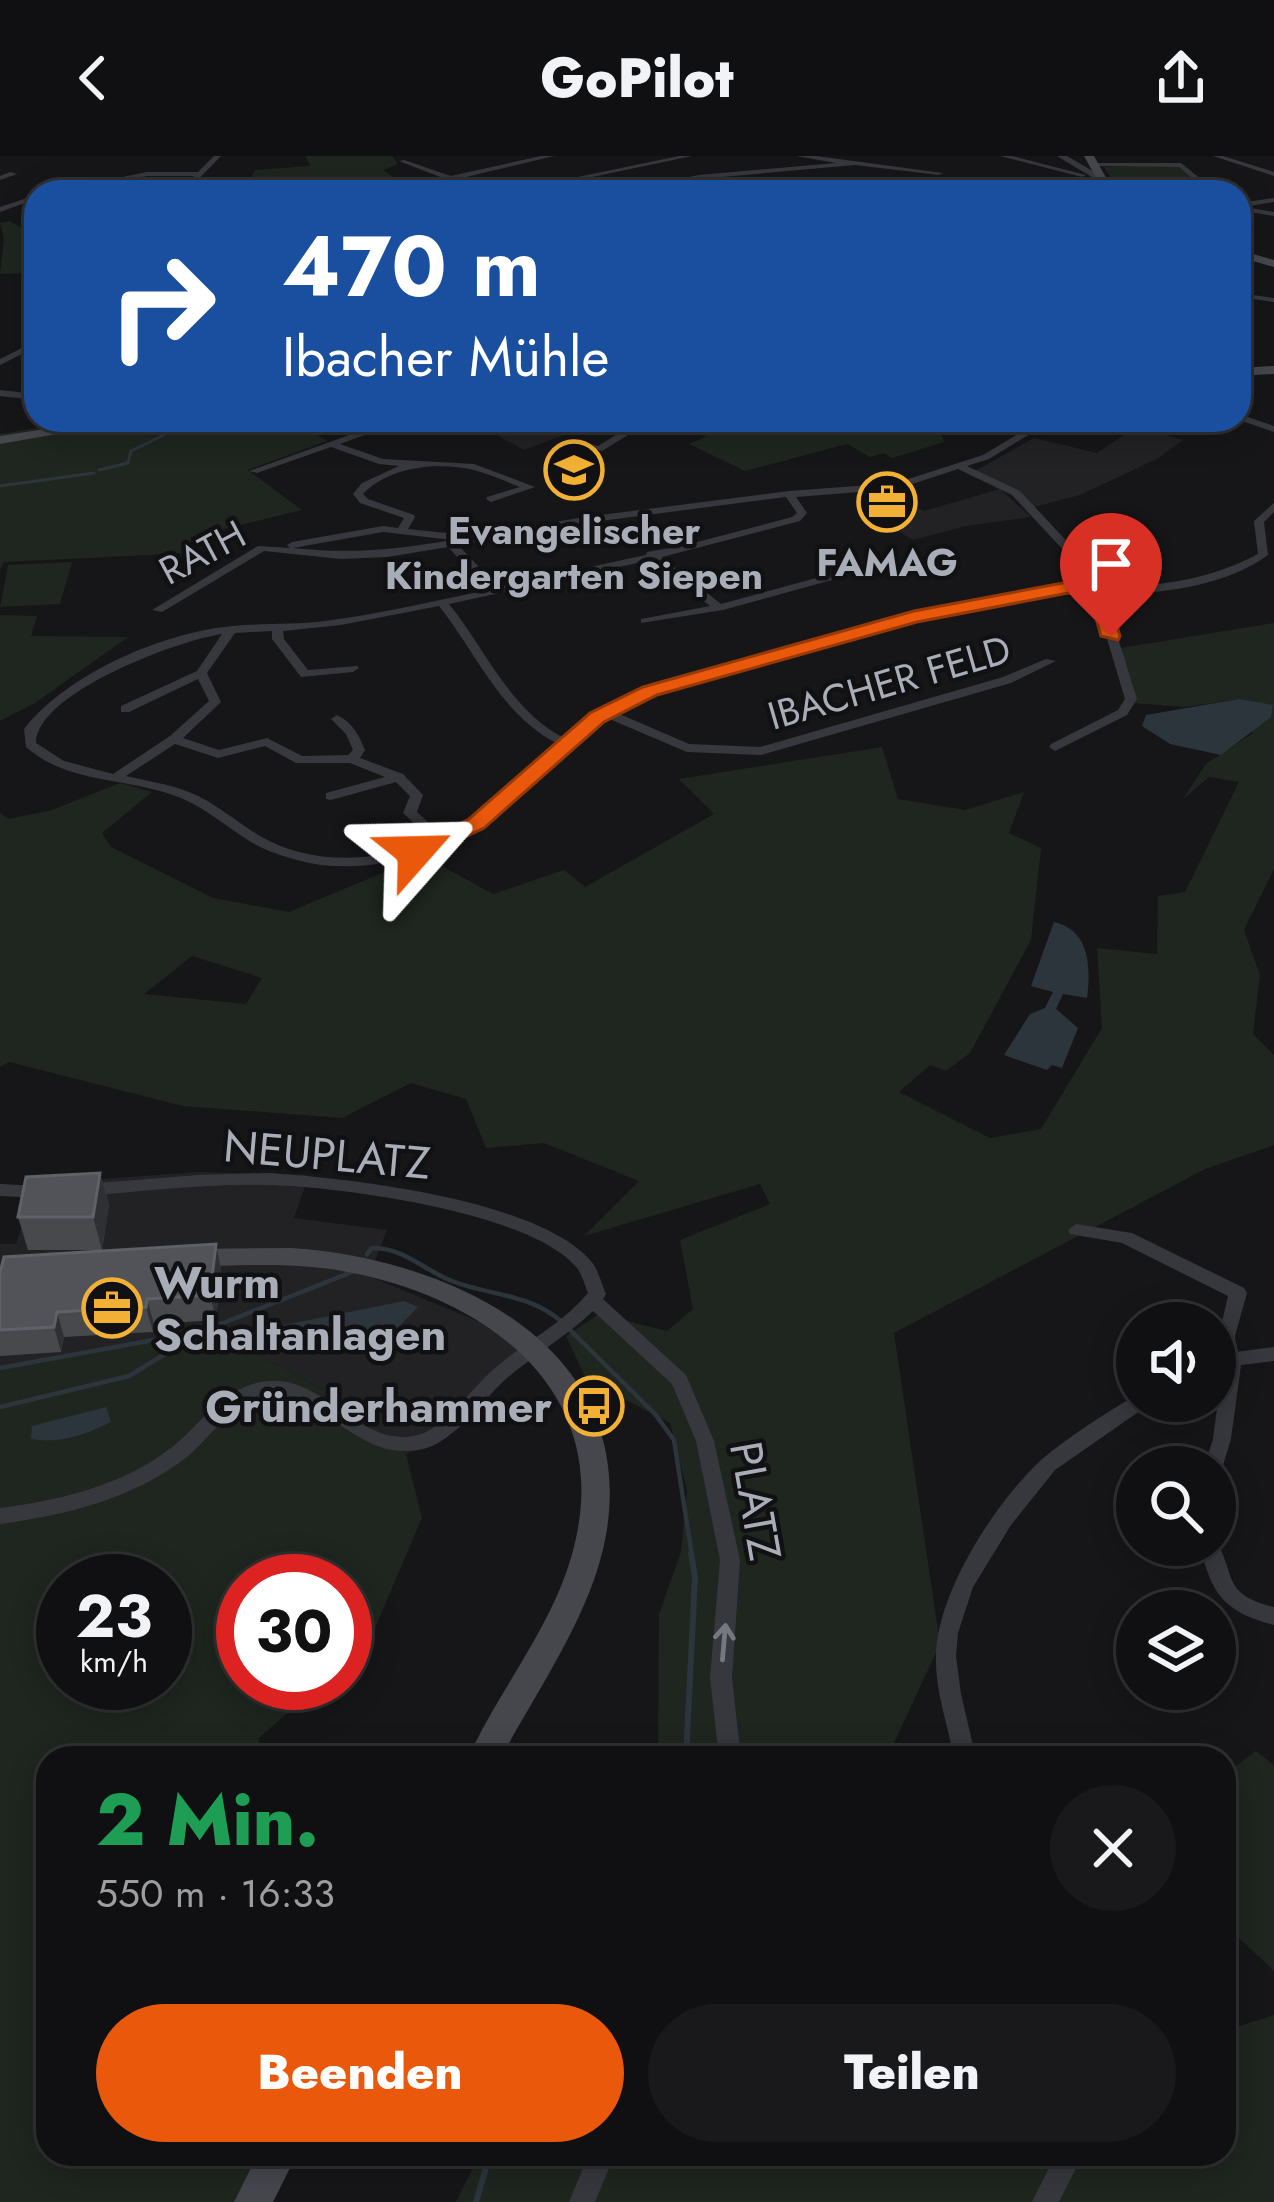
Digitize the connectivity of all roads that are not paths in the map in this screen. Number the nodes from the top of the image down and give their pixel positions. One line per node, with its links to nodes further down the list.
1 (218, 156): 13 (street)
2 (418, 156): 17 (street)
3 (551, 156): 17 (street)
4 (690, 156): 21 (street)
5 (799, 156): 10 (street)
6 (1003, 156): 15 (street)
7 (1060, 156): 23 (street)
8 (1216, 156): 14 (street)
9 (1091, 160): 24 (street)
10 (854, 163): 11 (street); 22 (street)
11 (939, 173)
12 (13, 174): 16 (street)
13 (200, 174): 18 (street); 19 (street)
14 (1274, 174)
15 (1082, 175)
16 (0, 178)
17 (451, 178): 20 (street)
18 (116, 180)
19 (194, 180)
20 (456, 180)
21 (569, 180)
22 (682, 180)
23 (1097, 180)
24 (1198, 180)
25 (52, 432): 29 (main road)
26 (366, 432): 31 (street)
27 (627, 432): 30 (street)
28 (1026, 432): 33 (street)
29 (0, 440)
30 (572, 442)
31 (331, 444): 32 (street); 34 (street)
32 (412, 464): 36 (street); 38 (street)
33 (962, 468): 35 (street); 44 (street)
34 (254, 472)
35 (789, 494): 39 (street); 42 (street)
36 (490, 499)
37 (1274, 506): 44 (street)
38 (401, 531): 39 (street, RATH); 41 (street, RATH)
39 (469, 539): 40 (street, RATH)
40 (450, 543): 41 (street, RATH); 45 (street)
41 (275, 548): 48 (street, RATH)
42 (651, 554): 45 (street); 47 (street)
43 (871, 562): 47 (street)
44 (1097, 588): 56 (street); 60 (street)
45 (496, 592): 46 (street)
46 (442, 603): 50 (street); 59 (street)
47 (719, 608): 49 (street)
48 (158, 610)
49 (645, 621)
50 (277, 627): 51 (street); 53 (street)
51 (232, 629): 54 (street); 62 (street)
52 (1051, 661): 56 (street, IBACHER FELD)
53 (352, 668)
54 (201, 673): 55 (street); 58 (street)
55 (125, 709)
56 (604, 712): 59 (street)
57 (337, 719): 61 (street)
58 (174, 740): 61 (street); 62 (street)
59 (568, 744): 65 (street)
60 (1055, 747)
61 (352, 758): 63 (street)
62 (118, 776): 65 (street)
63 (398, 777): 64 (street); 65 (street)
64 (331, 796)
65 (442, 842)
66 (0, 1190): 70 (street, NEUPLATZ)
67 (1076, 1230): 69 (street)
68 (163, 1259): 71 (main road)
69 (1235, 1302)
70 (585, 1308): 71 (street); 79 (street, PLATZ, one-way to 70)
71 (545, 1337): 75 (street); 78 (main road)
72 (1236, 1354): 73 (street)
73 (1274, 1354)
74 (1116, 1418): 80 (street)
75 (0, 1516)
76 (1217, 1566): 77 (street)
77 (1274, 1616)
78 (490, 1746)
79 (729, 1746)
80 (962, 1746)
81 (272, 2166): 84 (main road)
82 (597, 2166): 85 (street)
83 (1064, 2166): 86 (street)
84 (254, 2202)
85 (582, 2202)
86 (1045, 2202)

